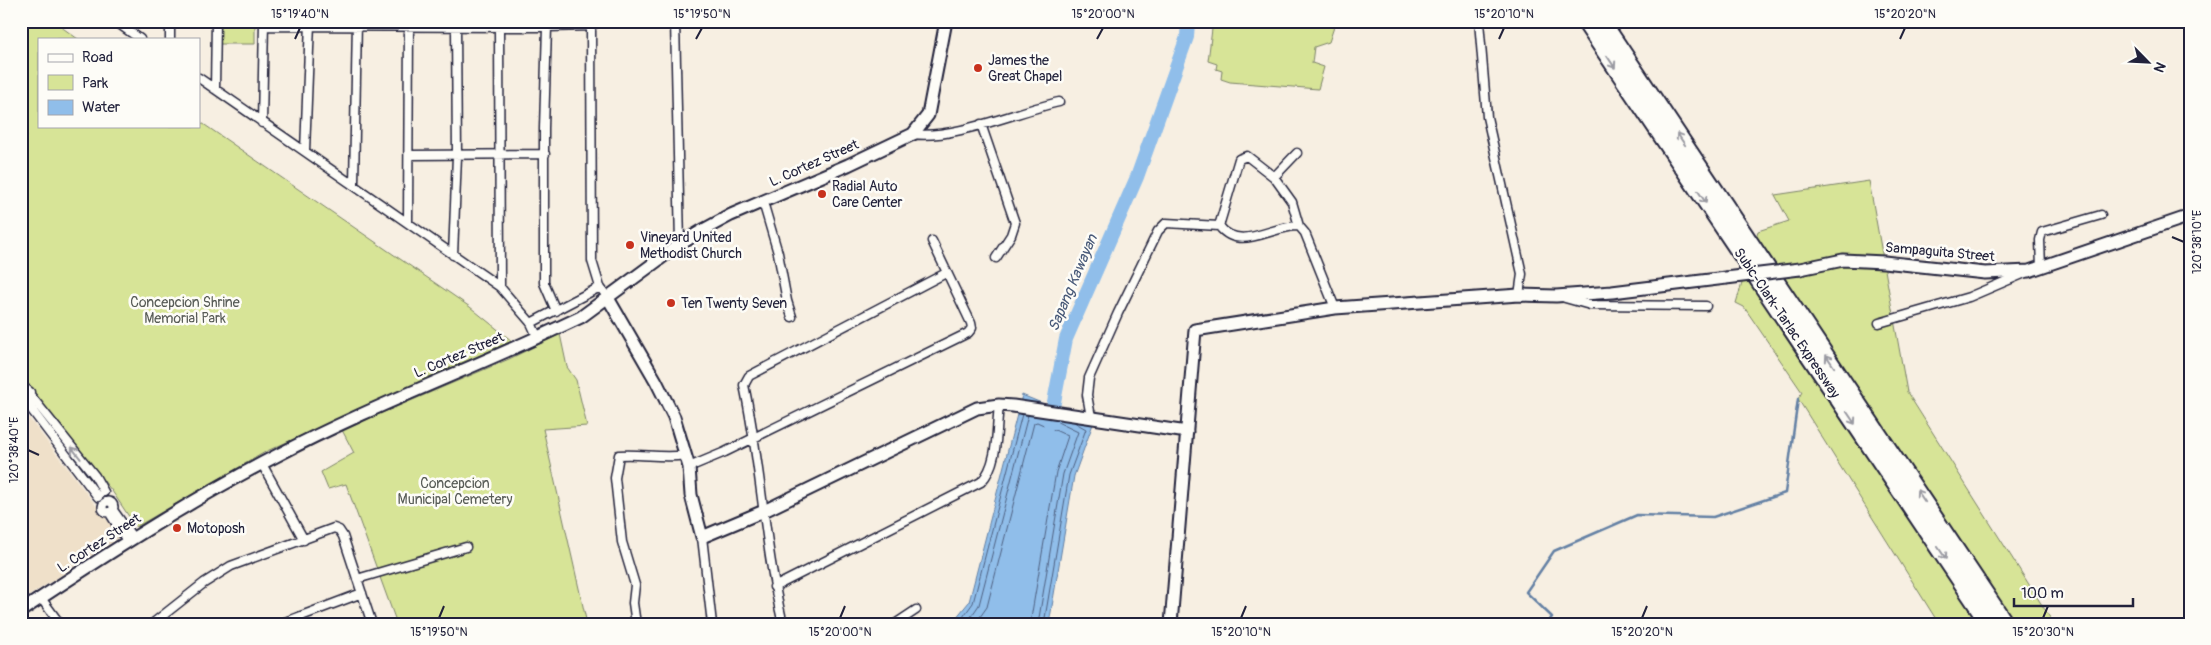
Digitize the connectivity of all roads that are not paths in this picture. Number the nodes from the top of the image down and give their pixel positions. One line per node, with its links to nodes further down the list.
1 (115, 21): 13 (street)
2 (170, 21): 20 (street)
3 (216, 21): 22 (street)
4 (599, 21): 15 (street)
5 (676, 21): 42 (street)
6 (946, 21): 26 (street)
7 (1479, 21): 50 (street)
8 (1584, 21): 89 (highway, Subic-Clark-Tarlac Expressway, one-way to 89)
9 (1602, 21): 90 (highway, Subic-Clark-Tarlac Expressway, one-way to 9)
10 (264, 24): 11 (street); 24 (street)
11 (310, 24): 14 (street); 27 (street)
12 (408, 24): 14 (street); 16 (street); 30 (street)
13 (125, 25): 19 (street)
14 (357, 25): 34 (street)
15 (591, 26): 18 (street); 49 (street)
16 (456, 27): 17 (street); 32 (street)
17 (499, 27): 18 (street); 31 (street)
18 (548, 27): 29 (street)
19 (139, 38)
20 (170, 38)
21 (200, 79): 22 (street)
22 (215, 89): 24 (street)
23 (1059, 102): 25 (street)
24 (262, 122): 27 (street)
25 (981, 124): 26 (street); 44 (street)
26 (913, 134): 35 (street, L. Cortez Street)
27 (305, 151): 34 (street)
28 (1296, 153): 33 (street)
29 (544, 154): 31 (street); 55 (street)
30 (410, 155): 32 (street); 38 (street)
31 (501, 155): 32 (street); 48 (street)
32 (457, 156): 43 (street)
33 (1274, 177): 39 (street); 40 (street)
34 (354, 184): 38 (street)
35 (763, 202): 42 (street, L. Cortez Street); 56 (street)
36 (2101, 214): 45 (street)
37 (2190, 216): 45 (street, Sampaguita Street)
38 (408, 223): 43 (street)
39 (1219, 226): 40 (street); 63 (street)
40 (1299, 226): 54 (street)
41 (932, 241): 47 (street)
42 (680, 244): 52 (street, L. Cortez Street)
43 (454, 255): 48 (street)
44 (996, 258)
45 (2041, 268): 46 (street, Sampaguita Street)
46 (2029, 271): 51 (street, Sampaguita Street, bridge); 58 (street)
47 (946, 273): 65 (street); 65 (street)
48 (500, 287): 57 (street)
49 (600, 287): 52 (street); 55 (street)
50 (1519, 295): 51 (street, Sampaguita Street); 54 (street, Sampaguita Street)
51 (1556, 296): 53 (street)
52 (608, 298): 59 (street, L. Cortez Street); 66 (street)
53 (1706, 306)
54 (1335, 308): 64 (street, Sampaguita Street)
55 (556, 311): 57 (street)
56 (792, 317)
57 (531, 323): 59 (street)
58 (1879, 323)
59 (538, 338): 67 (street, L. Cortez Street)
60 (22, 389): 61 (street)
61 (26, 399): 71 (street)
62 (999, 405): 63 (street); 69 (street); 75 (street)
63 (1087, 416): 64 (street)
64 (1187, 432): 88 (street)
65 (755, 436): 68 (street); 69 (street)
66 (685, 455): 68 (street); 84 (street)
67 (262, 464): 71 (street, L. Cortez Street); 72 (street)
68 (688, 467): 70 (street)
69 (764, 511): 70 (street); 75 (street)
70 (702, 537): 85 (street)
71 (130, 539): 77 (street, L. Cortez Street)
72 (304, 540): 74 (street); 81 (street)
73 (466, 547): 74 (street)
74 (357, 579): 76 (street)
75 (774, 587): 86 (street)
76 (362, 593): 82 (street); 83 (street)
77 (40, 598): 79 (street, L. Cortez Street); 80 (street)
78 (916, 610): 87 (street)
79 (21, 611)
80 (60, 624)
81 (152, 624)
82 (280, 624)
83 (372, 624)
84 (636, 624)
85 (712, 624)
86 (783, 624)
87 (895, 624)
88 (1171, 624)
89 (1989, 624)
90 (2006, 624)

